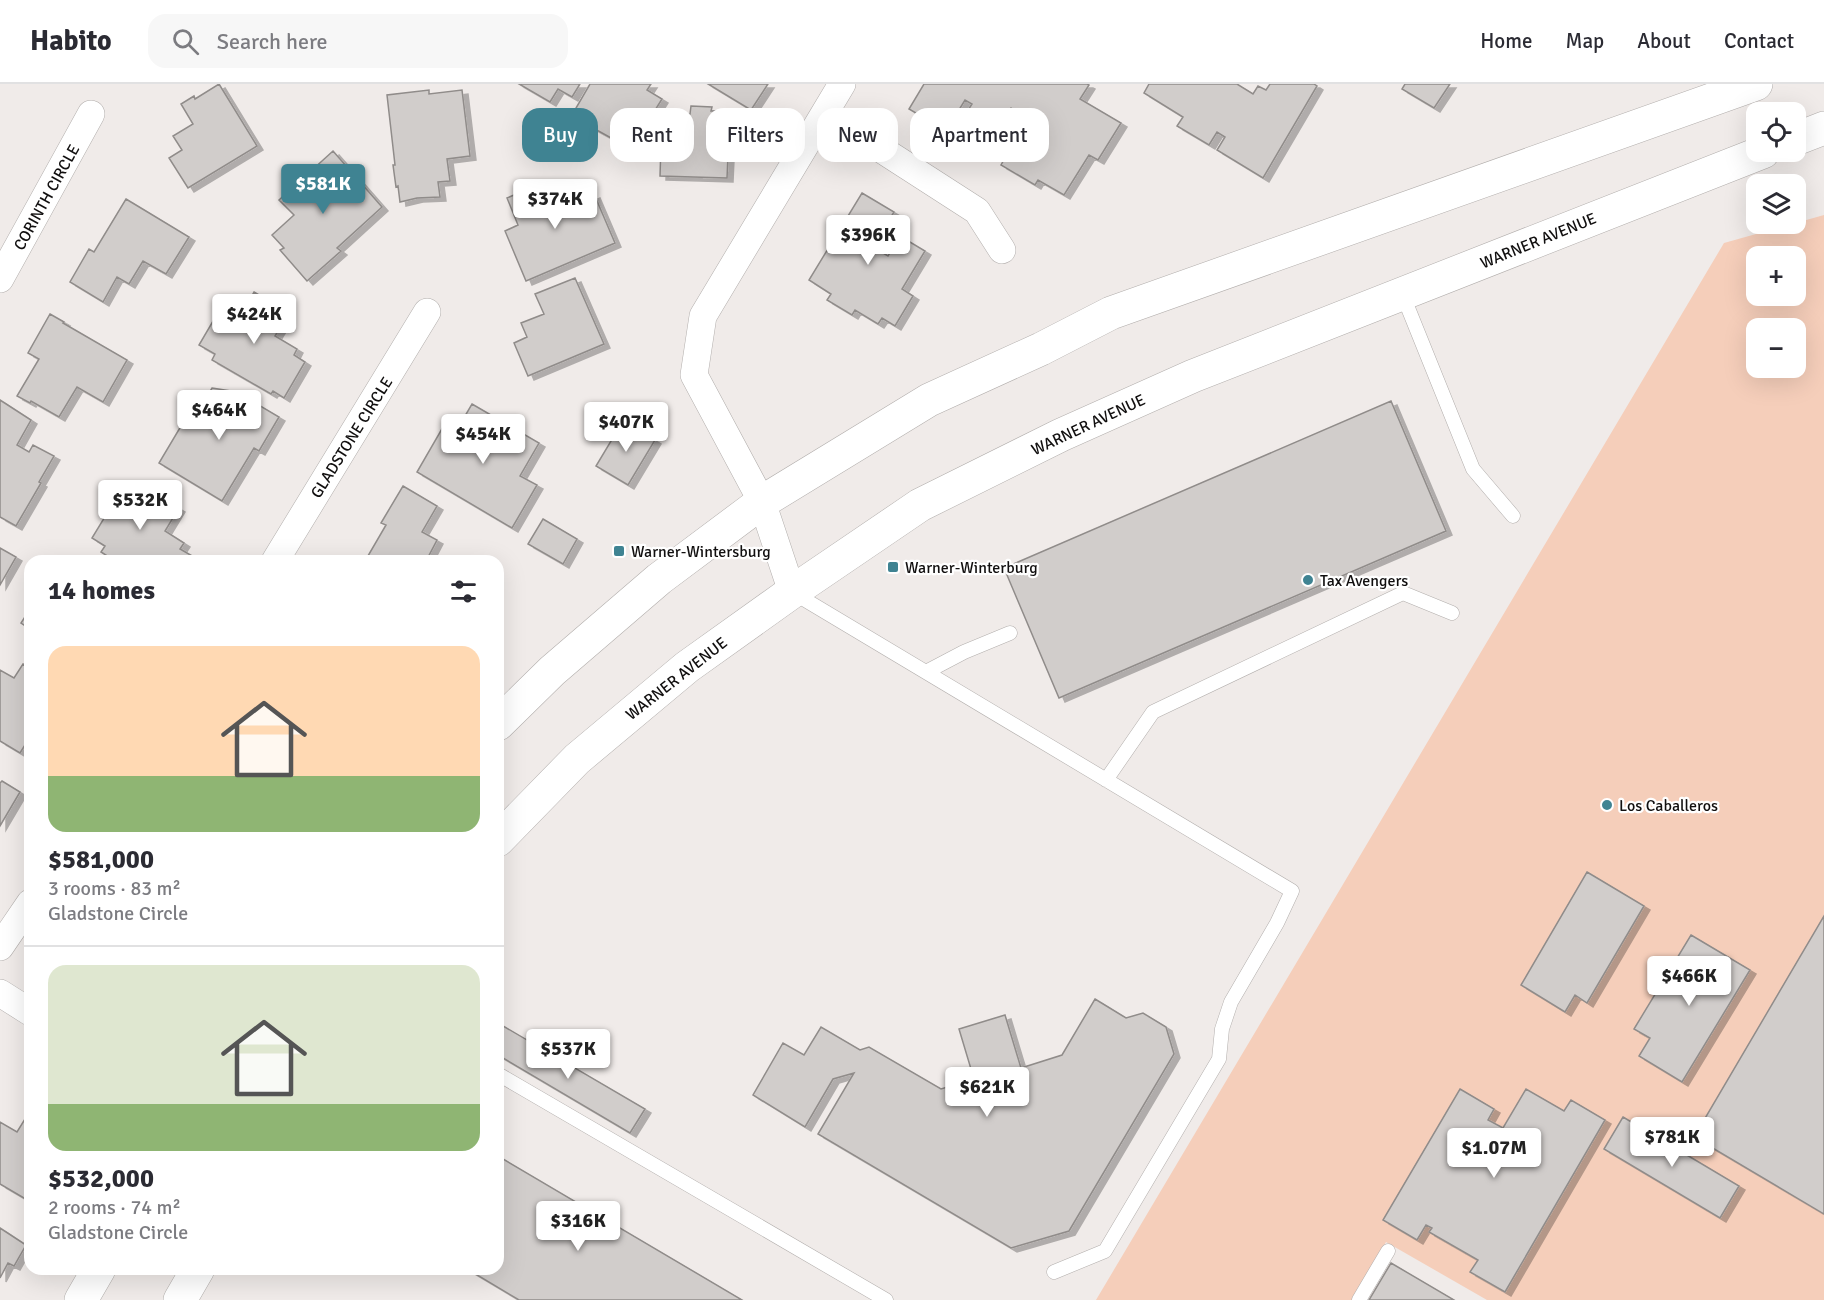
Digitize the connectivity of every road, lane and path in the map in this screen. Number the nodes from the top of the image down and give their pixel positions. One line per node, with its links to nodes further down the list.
1 (842, 84): 3 (street)
2 (1756, 84): 14 (main road)
3 (828, 108)
4 (91, 114): 11 (street, CORINTH CIRCLE)
5 (817, 126): 14 (street)
6 (1824, 128): 7 (main road)
7 (1806, 135)
8 (1746, 159): 12 (main road, WARNER AVENUE)
9 (898, 160): 10 (street)
10 (1002, 250)
11 (0, 279)
12 (1402, 293): 15 (lane); 17 (main road, WARNER AVENUE)
13 (427, 312): 16 (street, GLADSTONE CIRCLE)
14 (762, 502): 17 (street); 21 (main road)
15 (1513, 516)
16 (279, 555)
17 (792, 592): 20 (lane); 23 (main road, WARNER AVENUE)
18 (1452, 613): 22 (lane)
19 (1010, 633): 20 (lane)
20 (926, 672): 22 (lane)
21 (504, 718)
22 (1106, 780): 30 (lane)
23 (504, 834)
24 (24, 912): 25 (street)
25 (0, 947)
26 (0, 993): 27 (street)
27 (24, 1007)
28 (504, 1077): 35 (lane)
29 (1388, 1251): 36 (lane)
30 (1054, 1272)
31 (96, 1275): 33 (main road)
32 (195, 1275): 34 (main road)
33 (81, 1300)
34 (180, 1300)
35 (886, 1300)
36 (1359, 1300)

